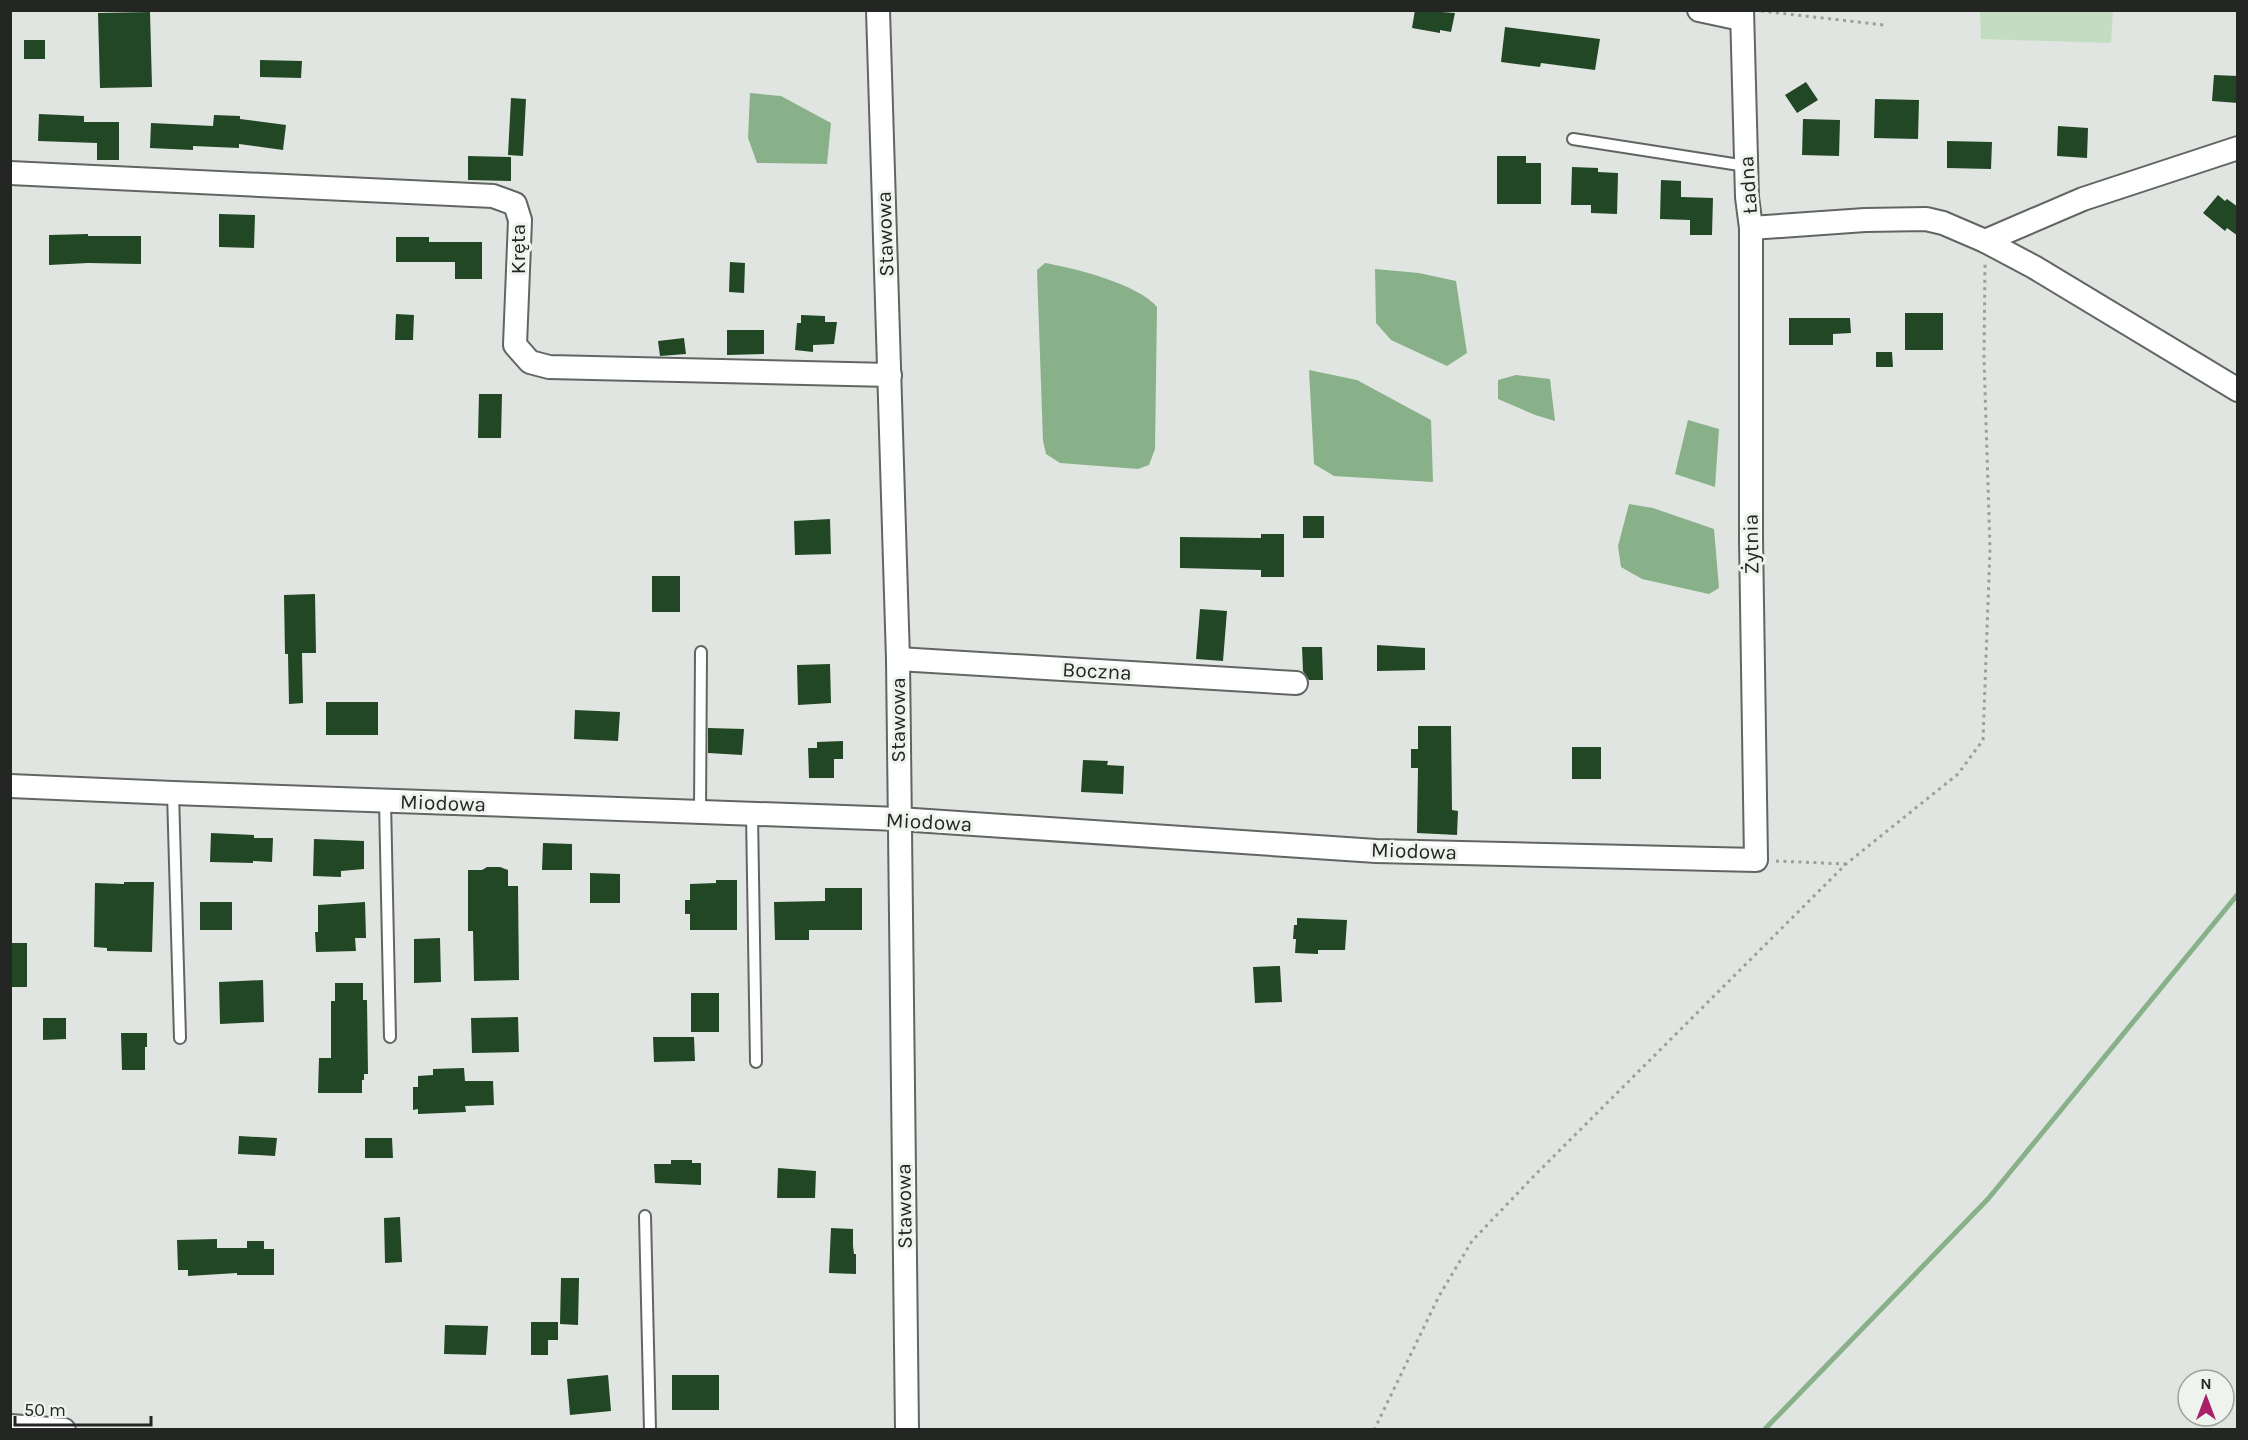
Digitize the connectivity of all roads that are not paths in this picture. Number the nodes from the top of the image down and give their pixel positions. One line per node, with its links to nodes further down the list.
1 (878, 10): 10 (street, Stawowa)
2 (1699, 10): 3 (street)
3 (1747, 13): 6 (street, Ładna)
4 (1573, 139): 6 (lane)
5 (2238, 148): 9 (street)
6 (1746, 166): 8 (street, Ładna)
7 (10, 172): 10 (street, Kręta)
8 (1751, 228): 9 (street, Ładna); 21 (street, Żytnia)
9 (1985, 241): 11 (street, Ładna)
10 (890, 375): 13 (street, Stawowa)
11 (2238, 390)
12 (701, 652): 18 (lane)
13 (898, 659): 14 (street, Boczna); 20 (street, Stawowa)
14 (1296, 683)
15 (10, 786): 16 (street, Miodowa)
16 (173, 793): 17 (street, Miodowa); 23 (lane)
17 (385, 801): 18 (street, Miodowa); 22 (lane)
18 (700, 812): 19 (street, Miodowa)
19 (752, 814): 20 (street, Miodowa); 24 (lane)
20 (899, 819): 21 (street, Miodowa); 29 (street, Stawowa)
21 (1756, 860)
22 (390, 1037)
23 (180, 1038)
24 (756, 1062)
25 (645, 1216): 28 (lane)
26 (10, 1426): 27 (street)
27 (64, 1430)
28 (650, 1430)
29 (907, 1430)

